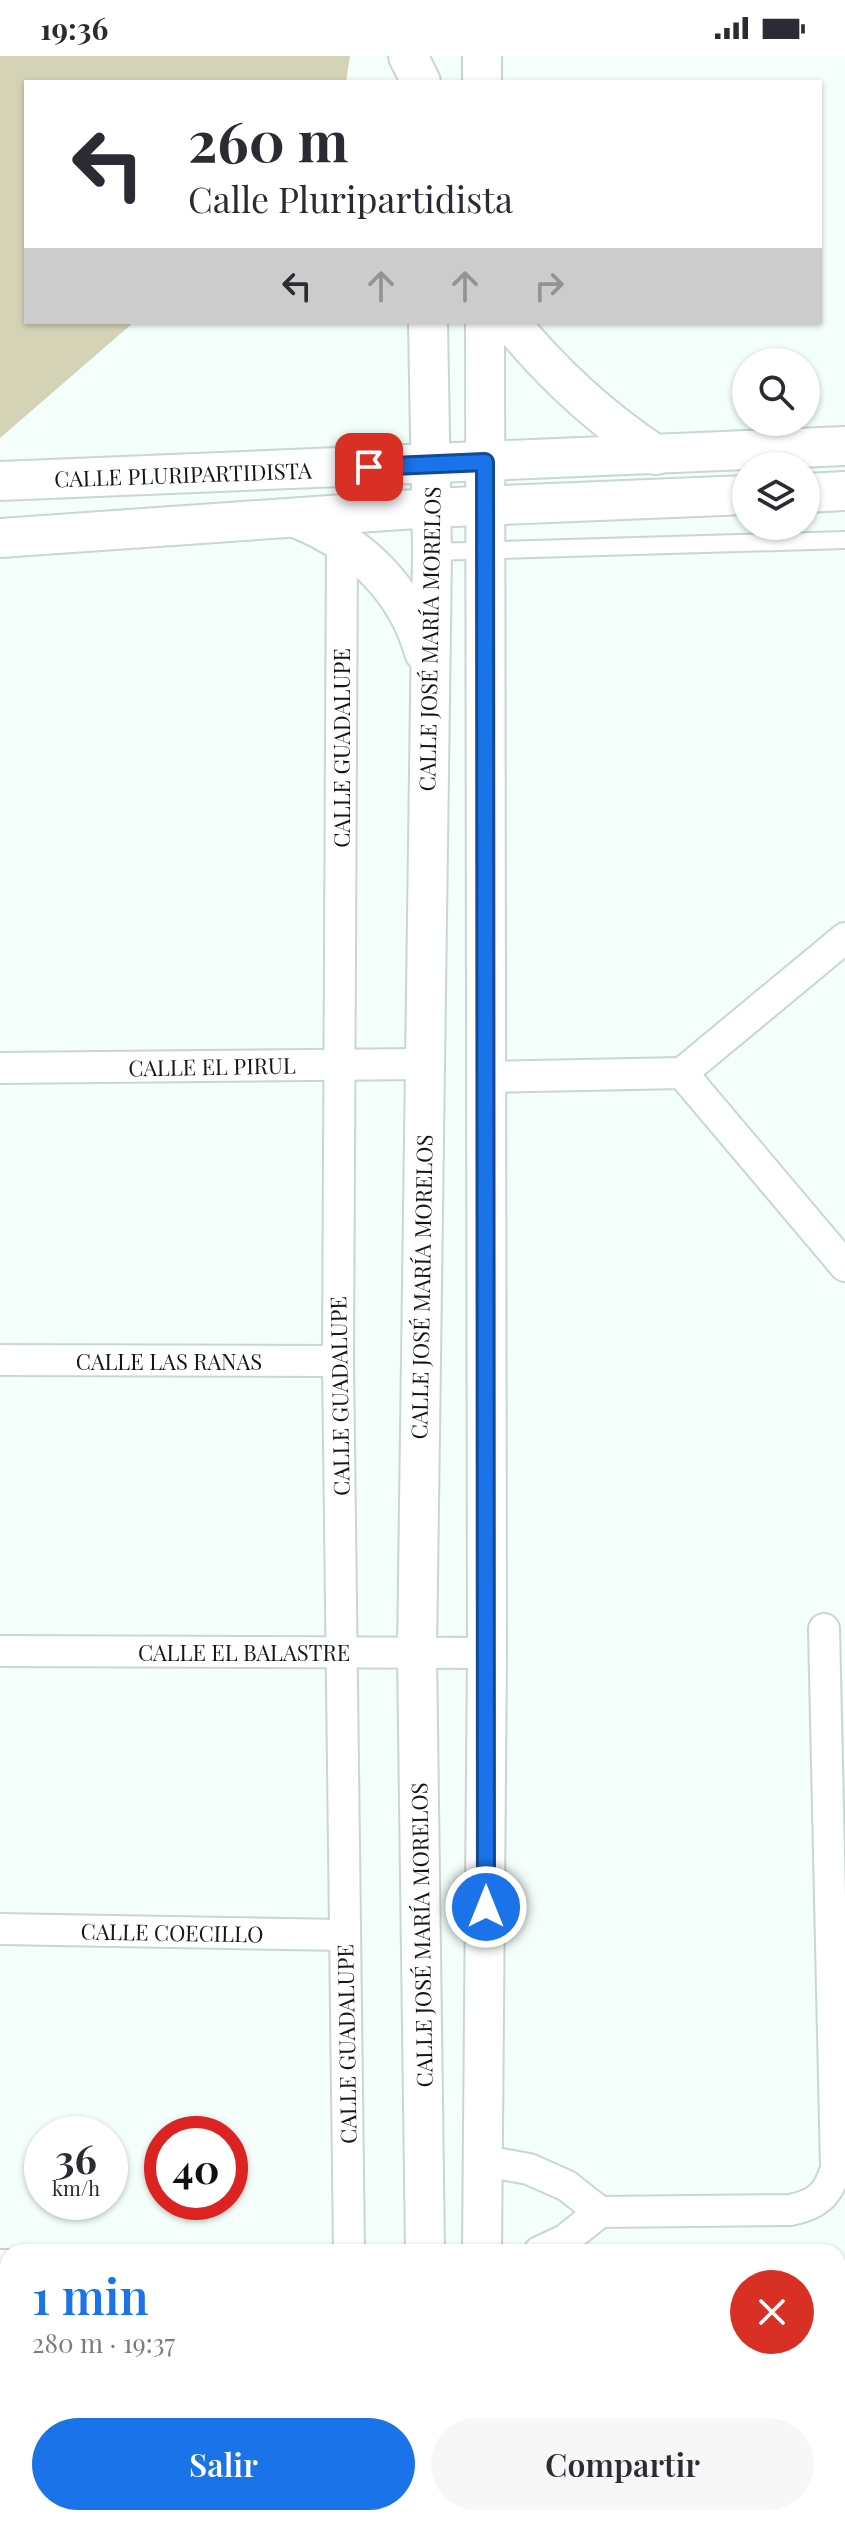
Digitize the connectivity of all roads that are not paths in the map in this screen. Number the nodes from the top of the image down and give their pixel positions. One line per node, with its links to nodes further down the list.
1 (408, 56): 4 (street)
2 (424, 56): 5 (street)
3 (482, 56): 6 (street)
4 (422, 80)
5 (423, 80)
6 (482, 80)
7 (428, 324): 13 (street, CALLE JOSÉ MARÍA MORELOS)
8 (485, 324): 12 (street)
9 (512, 324): 11 (street)
10 (845, 446): 11 (street, CALLE PLURIPARTIDISTA)
11 (656, 455): 12 (street, CALLE PLURIPARTIDISTA)
12 (485, 462): 13 (street, CALLE PLURIPARTIDISTA); 18 (street)
13 (430, 465): 14 (street, CALLE PLURIPARTIDISTA); 19 (street, CALLE JOSÉ MARÍA MORELOS)
14 (0, 481)
15 (845, 491): 16 (street)
16 (820, 492)
17 (732, 496): 18 (street)
18 (486, 506): 19 (street); 24 (street)
19 (430, 508): 20 (street); 25 (street, CALLE JOSÉ MARÍA MORELOS)
20 (296, 518): 21 (street); 22 (street)
21 (0, 538)
22 (342, 540): 26 (street); 28 (street, CALLE GUADALUPE)
23 (845, 540): 24 (lane)
24 (486, 550): 25 (lane); 32 (street)
25 (432, 552): 26 (street, CALLE JOSÉ MARÍA MORELOS)
26 (429, 667): 29 (street, CALLE JOSÉ MARÍA MORELOS)
27 (845, 938): 31 (street)
28 (339, 1064): 29 (street, CALLE EL PIRUL); 30 (street, CALLE EL PIRUL); 35 (street, CALLE GUADALUPE)
29 (424, 1064): 39 (street, CALLE JOSÉ MARÍA MORELOS)
30 (0, 1068)
31 (682, 1073): 32 (street); 33 (street)
32 (486, 1077): 40 (street)
33 (845, 1266)
34 (0, 1360): 35 (street, CALLE LAS RANAS)
35 (338, 1361): 38 (street, CALLE GUADALUPE)
36 (824, 1629): 44 (street)
37 (0, 1651): 38 (street, CALLE EL BALASTRE)
38 (343, 1652): 39 (street, CALLE EL BALASTRE); 42 (street, CALLE GUADALUPE)
39 (417, 1652): 40 (street, CALLE EL BALASTRE); 46 (street, CALLE JOSÉ MARÍA MORELOS)
40 (487, 1653): 43 (street)
41 (0, 1929): 42 (street, CALLE COECILLO)
42 (344, 1935): 45 (street, CALLE GUADALUPE)
43 (484, 2161): 44 (street); 47 (street)
44 (600, 2212): 48 (street)
45 (349, 2244)
46 (425, 2244)
47 (482, 2244)
48 (556, 2244)

